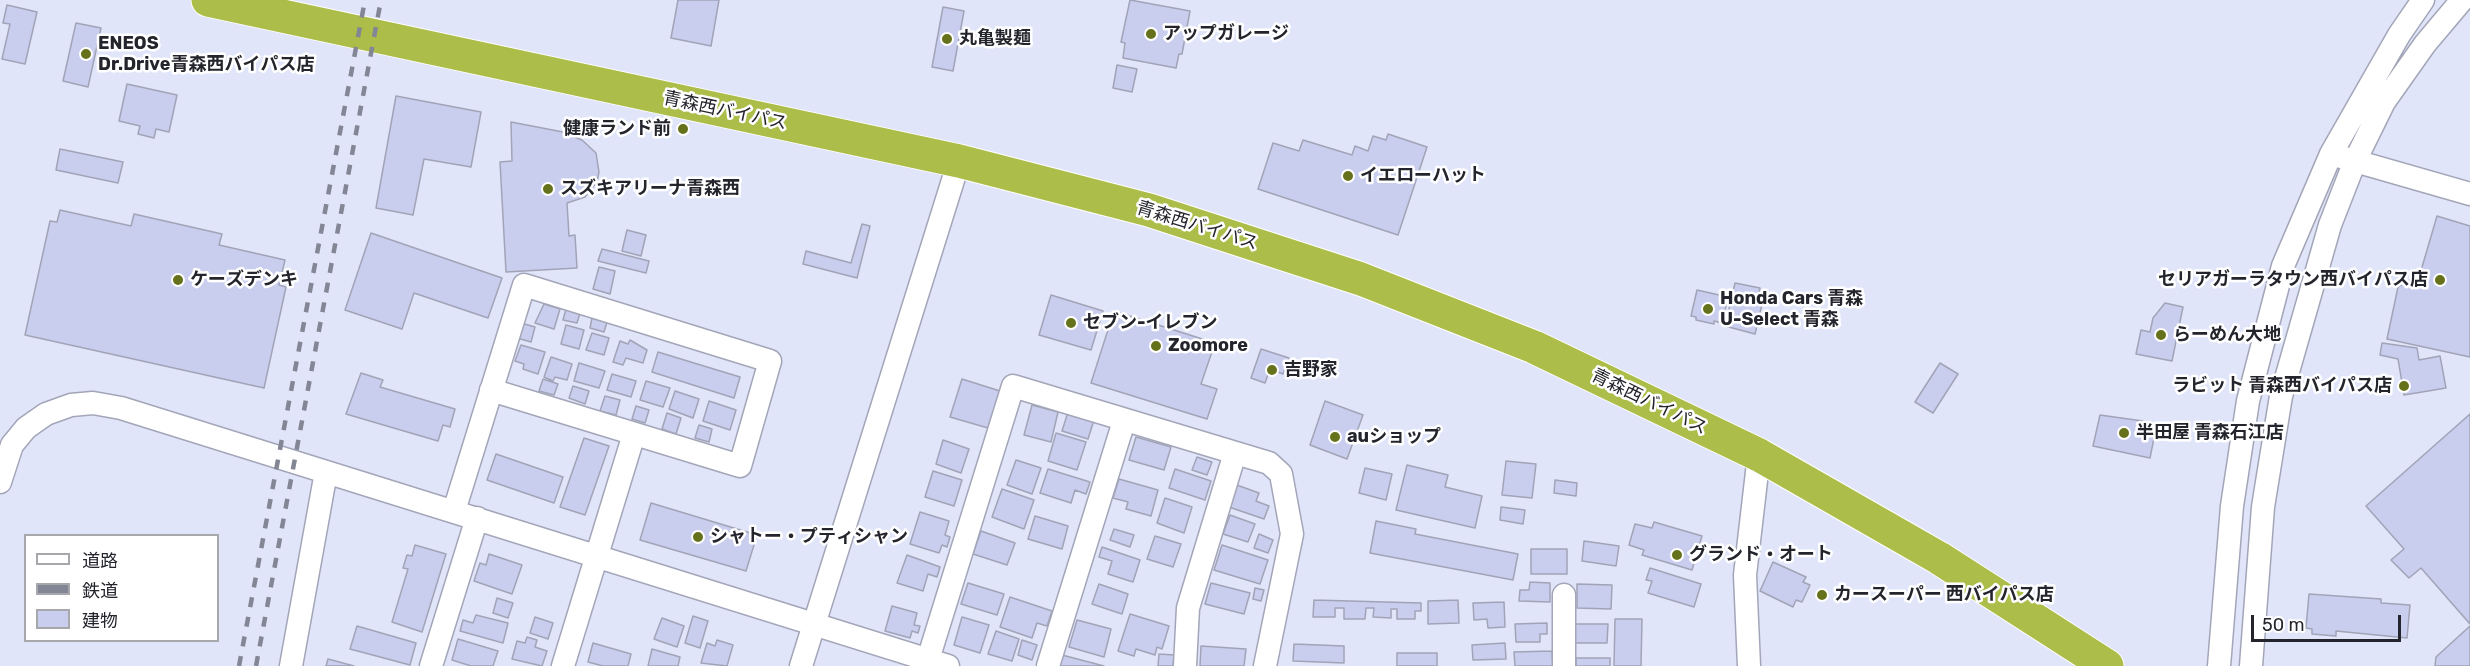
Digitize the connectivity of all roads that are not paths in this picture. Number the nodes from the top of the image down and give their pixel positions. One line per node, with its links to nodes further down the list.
1 (208, 0): 6 (highway, 青森西バイパス)
2 (2423, 0): 4 (street)
3 (2462, 0): 5 (street)
4 (2331, 154): 5 (street); 31 (street)
5 (2355, 161): 7 (street); 32 (street)
6 (959, 162): 12 (highway, 青森西バイパス); 19 (street)
7 (2470, 194)
8 (491, 390): 10 (street); 10 (street); 15 (street)
9 (1124, 421): 11 (street); 21 (street); 26 (street)
10 (634, 434): 17 (street)
11 (1235, 453): 27 (street); 28 (street)
12 (1759, 455): 20 (highway, 青森西バイパス); 30 (street)
13 (326, 472): 14 (street); 15 (street); 22 (street)
14 (0, 482)
15 (454, 511): 16 (street)
16 (477, 518): 17 (street); 23 (street)
17 (596, 556): 19 (street); 24 (street)
18 (1564, 595): 29 (street)
19 (814, 623): 21 (street); 25 (street)
20 (2092, 662)
21 (934, 664)
22 (291, 666)
23 (431, 666)
24 (563, 666)
25 (801, 666)
26 (1048, 666)
27 (1185, 666)
28 (1265, 666)
29 (1564, 666)
30 (1749, 666)
31 (2219, 666)
32 (2252, 666)

